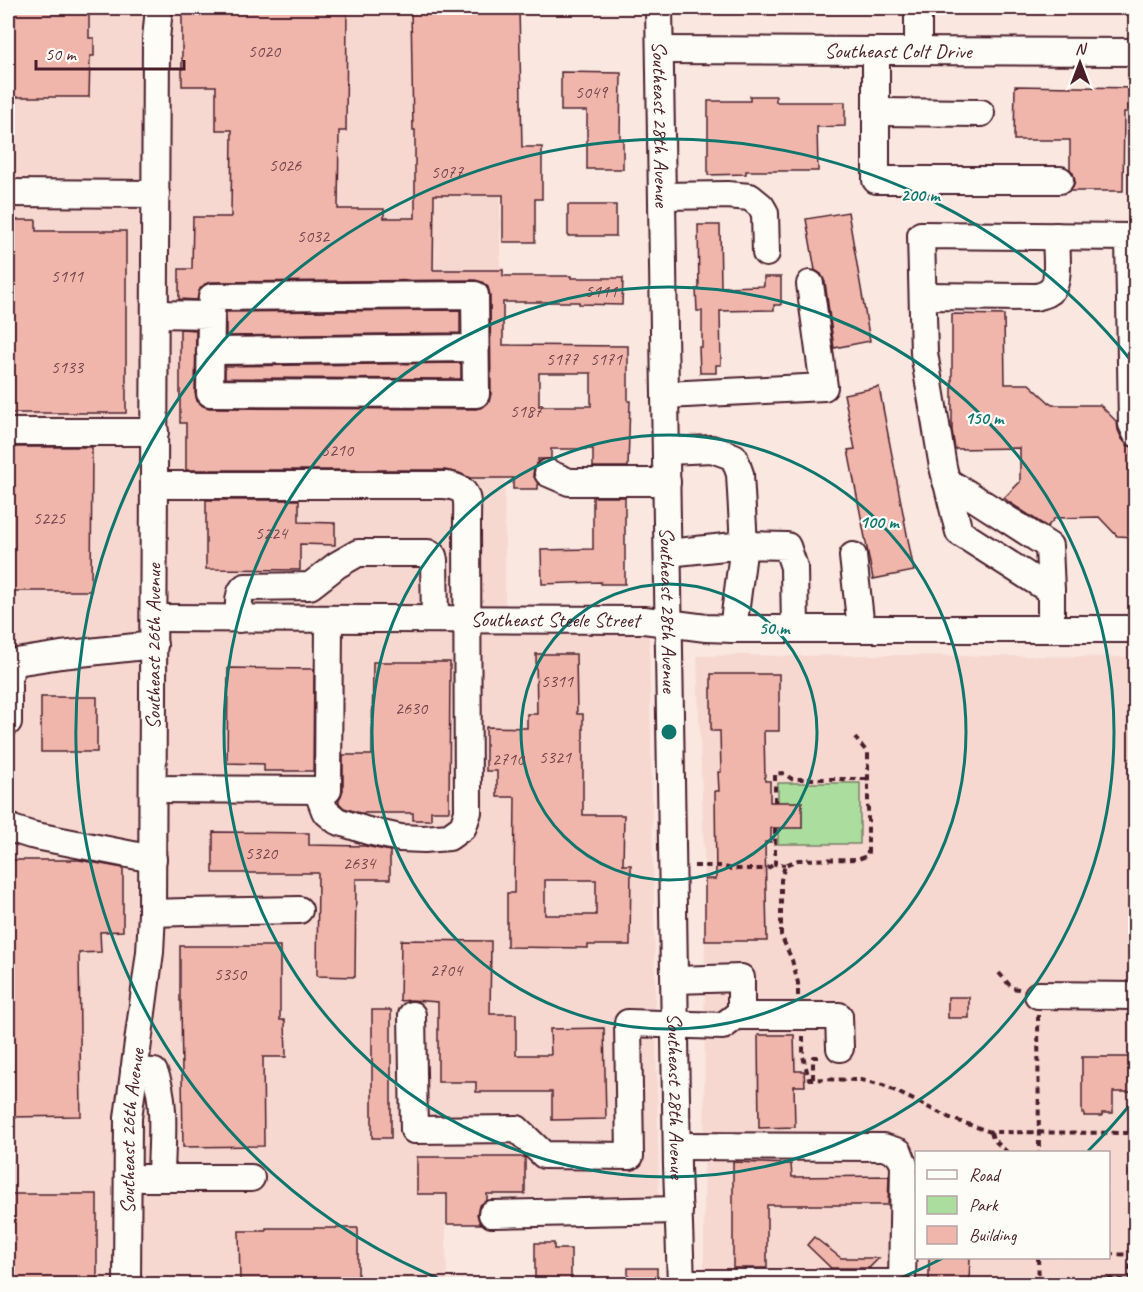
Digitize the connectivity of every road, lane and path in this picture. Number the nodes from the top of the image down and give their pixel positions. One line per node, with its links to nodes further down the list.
1 (159, 8): 12 (street, Southeast 26th Avenue)
2 (659, 8): 4 (street, Southeast 28th Avenue)
3 (918, 8): 6 (street)
4 (660, 50): 5 (street, Southeast Colt Drive); 13 (street, Southeast 28th Avenue)
5 (876, 51): 6 (street, Southeast Colt Drive); 8 (street)
6 (918, 51): 7 (street, Southeast Colt Drive)
7 (1136, 52)
8 (876, 112): 9 (street); 10 (street)
9 (981, 113)
10 (1060, 180)
11 (8, 193): 12 (street)
12 (156, 194): 18 (street, Southeast 26th Avenue)
13 (663, 196): 15 (street); 22 (street, Southeast 28th Avenue)
14 (1056, 236): 17 (street); 17 (street); 25 (street)
15 (766, 253)
16 (810, 284): 22 (street)
17 (923, 296): 28 (street)
18 (156, 314): 19 (street); 24 (street, Southeast 26th Avenue)
19 (211, 315): 20 (street); 21 (street)
20 (475, 348): 21 (street); 21 (street)
21 (210, 351)
22 (666, 395): 26 (street, Southeast 28th Avenue)
23 (8, 432): 24 (street)
24 (155, 432): 30 (street, Southeast 26th Avenue)
25 (1136, 433)
26 (667, 451): 29 (street, Southeast 28th Avenue); 31 (street)
27 (548, 472): 29 (street)
28 (946, 481): 34 (street); 34 (street)
29 (667, 482): 32 (street, Southeast 28th Avenue)
30 (155, 485): 35 (street, Southeast 26th Avenue); 39 (street)
31 (744, 545): 32 (street); 41 (street); 42 (street)
32 (668, 553): 40 (street, Southeast 28th Avenue)
33 (853, 556): 43 (street)
34 (1051, 591): 44 (street)
35 (154, 618): 36 (street, Southeast Steele Street); 46 (street, Southeast 26th Avenue)
36 (239, 618): 37 (street, Southeast Steele Street); 38 (street)
37 (329, 619): 38 (street, Southeast Steele Street); 51 (street)
38 (435, 620): 39 (street, Southeast Steele Street)
39 (467, 620): 40 (street, Southeast Steele Street); 51 (street)
40 (669, 623): 41 (street, Southeast Steele Street); 58 (street, Southeast 28th Avenue)
41 (734, 629): 42 (street, Southeast Steele Street)
42 (795, 629): 43 (street, Southeast Steele Street)
43 (861, 629): 44 (street, Southeast Steele Street)
44 (1051, 629): 45 (street, Southeast Steele Street)
45 (1136, 629)
46 (154, 645): 47 (street); 50 (street, Southeast 26th Avenue)
47 (8, 722)
48 (855, 738): 49 (path)
49 (868, 779): 52 (path); 57 (path)
50 (153, 789): 51 (street); 55 (street, Southeast 26th Avenue)
51 (317, 790)
52 (775, 802)
53 (8, 826): 55 (street)
54 (775, 828): 56 (path)
55 (153, 860): 60 (street, Southeast 26th Avenue)
56 (776, 864): 57 (path); 58 (path)
57 (785, 865): 66 (path)
58 (673, 867): 61 (street, Southeast 28th Avenue)
59 (298, 910): 60 (street)
60 (152, 914): 69 (street, Southeast 26th Avenue)
61 (675, 980): 65 (street); 67 (street, Southeast 28th Avenue)
62 (1038, 994): 63 (street); 73 (path)
63 (1136, 996)
64 (412, 1015): 67 (street)
65 (741, 1016): 66 (street); 67 (street)
66 (800, 1016): 68 (street); 70 (path)
67 (675, 1024): 75 (street, Southeast 28th Avenue)
68 (832, 1052): 70 (path)
69 (134, 1071): 78 (street, Southeast 26th Avenue); 79 (street)
70 (813, 1079): 72 (path)
71 (1136, 1103): 74 (path)
72 (991, 1132): 73 (path); 76 (path)
73 (1039, 1133): 74 (path); 77 (path)
74 (1133, 1134): 82 (path)
75 (677, 1146): 81 (street, Southeast 28th Avenue); 91 (street)
76 (1005, 1151)
77 (1039, 1151)
78 (128, 1178): 79 (street); 90 (street, Southeast 26th Avenue)
79 (161, 1178): 80 (street)
80 (251, 1178)
81 (679, 1210): 83 (street); 91 (street, Southeast 28th Avenue)
82 (1130, 1212): 84 (path); 86 (path)
83 (492, 1214)
84 (1136, 1220)
85 (1110, 1254): 86 (path)
86 (1133, 1255): 88 (path)
87 (1038, 1259): 89 (path)
88 (1133, 1281): 89 (path)
89 (1037, 1283)
90 (127, 1284)
91 (681, 1284)

